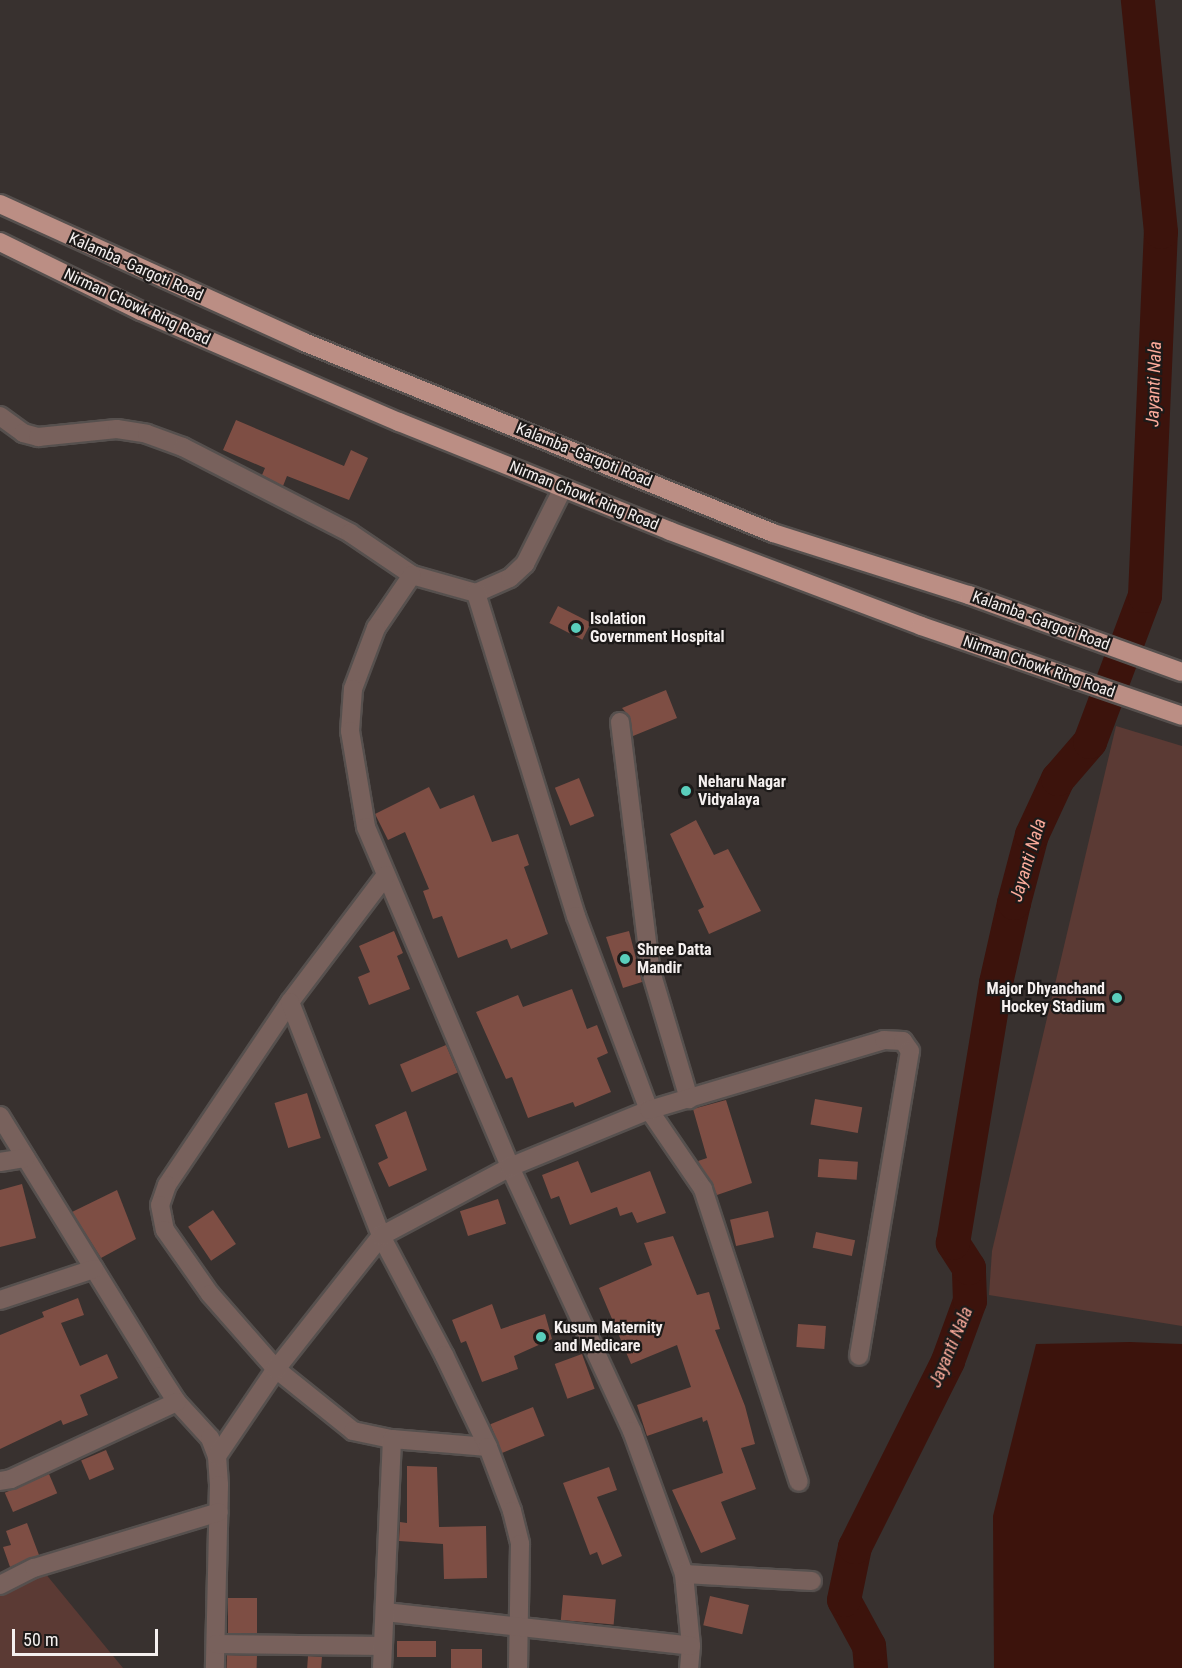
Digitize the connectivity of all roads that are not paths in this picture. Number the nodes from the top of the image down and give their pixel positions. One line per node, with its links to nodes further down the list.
1 (0, 204): 7 (main road, Kalamba -Gargoti Road)
2 (0, 242): 4 (main road, Nirman Chowk Ring Road)
3 (0, 416): 5 (street)
4 (564, 488): 6 (street); 8 (main road, Nirman Chowk Ring Road)
5 (412, 575): 6 (street); 10 (street)
6 (477, 593): 13 (street)
7 (1182, 672)
8 (1182, 716)
9 (620, 722): 12 (street)
10 (386, 875): 11 (street); 17 (street)
11 (290, 1002): 18 (street); 22 (street)
12 (689, 1099): 13 (street); 21 (street)
13 (649, 1110): 17 (street); 28 (street)
14 (0, 1116): 15 (street)
15 (26, 1158): 16 (street); 19 (street)
16 (0, 1162)
17 (510, 1167): 18 (street); 30 (street)
18 (381, 1236): 22 (street); 25 (street)
19 (94, 1269): 20 (street); 23 (street)
20 (0, 1300)
21 (859, 1356)
22 (276, 1369): 24 (street); 26 (street)
23 (177, 1402): 26 (street); 27 (street)
24 (392, 1439): 25 (street); 33 (street)
25 (488, 1448): 34 (street)
26 (217, 1456): 29 (street)
27 (0, 1481)
28 (799, 1482)
29 (219, 1512): 32 (street); 35 (street)
30 (684, 1574): 31 (street); 37 (street)
31 (812, 1581)
32 (0, 1585)
33 (385, 1612): 34 (street); 36 (street)
34 (519, 1627): 37 (street); 40 (street)
35 (216, 1644): 36 (street); 38 (street)
36 (383, 1646): 39 (street)
37 (691, 1646): 41 (street)
38 (215, 1668)
39 (382, 1668)
40 (518, 1668)
41 (689, 1668)

